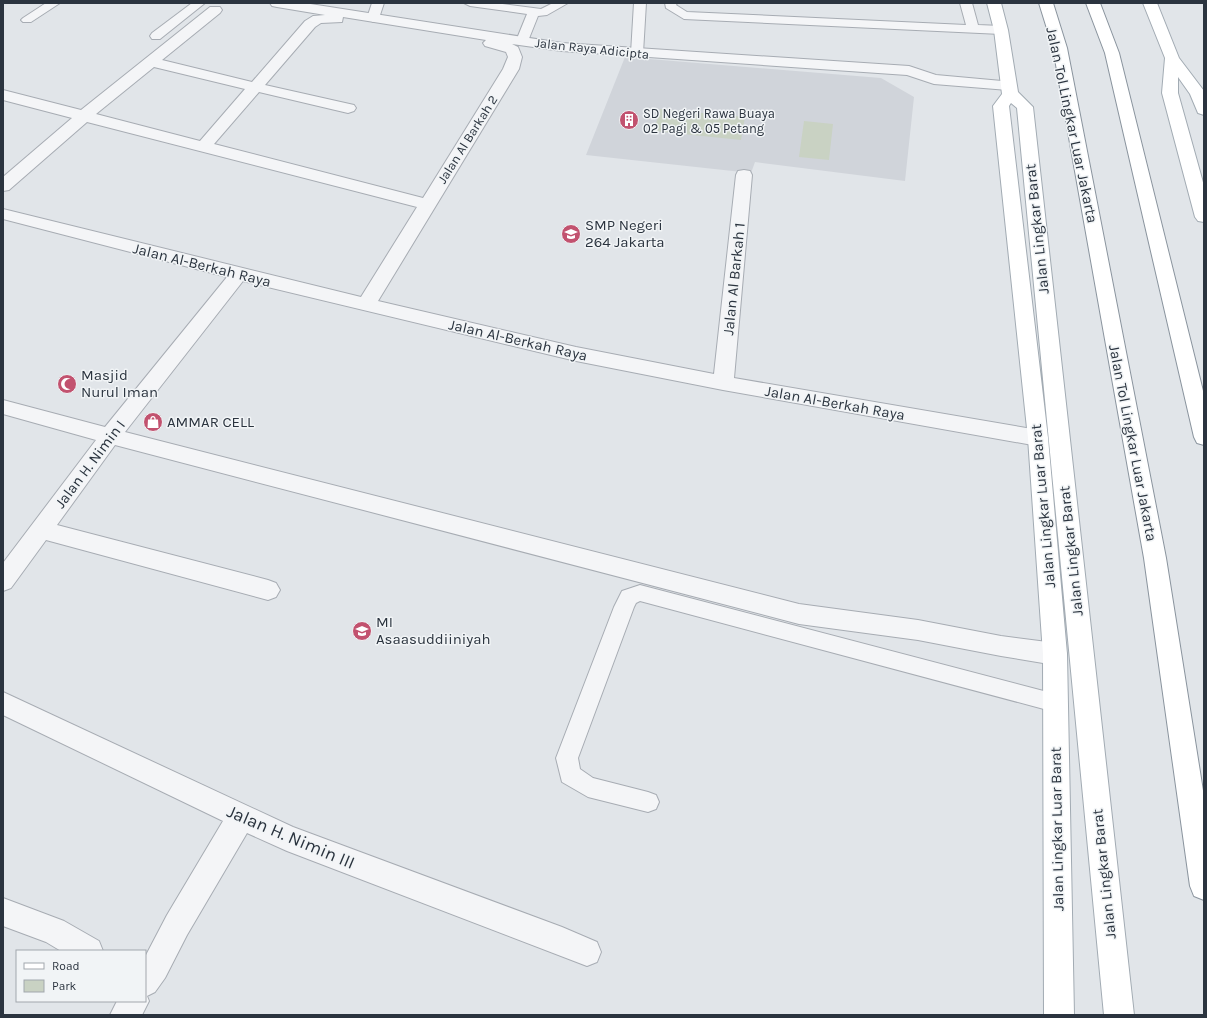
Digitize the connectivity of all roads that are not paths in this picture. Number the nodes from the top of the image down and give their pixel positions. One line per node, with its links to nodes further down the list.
1 (54, 3): 17 (lane)
2 (199, 3): 20 (lane)
3 (378, 3): 16 (lane)
4 (470, 3): 15 (lane)
5 (562, 3): 15 (lane)
6 (640, 3): 22 (lane)
7 (671, 3): 18 (lane)
8 (966, 3): 18 (lane)
9 (994, 3): 19 (main road)
10 (1046, 3): 52 (main road, Jalan Tol Lingkar Luar Jakarta)
11 (1093, 3): 42 (main road)
12 (1150, 3): 23 (main road)
13 (285, 4): 16 (street, Jalan Raya Adicipta)
14 (215, 10): 24 (street)
15 (534, 11): 21 (lane)
16 (373, 18): 21 (street, Jalan Raya Adicipta)
17 (27, 20)
18 (973, 28): 19 (lane)
19 (1001, 30): 25 (main road)
20 (156, 36)
21 (522, 41): 22 (street, Jalan Raya Adicipta)
22 (637, 53): 25 (street, Jalan Raya Adicipta)
23 (1172, 58): 29 (main road); 36 (main road)
24 (152, 62): 26 (street); 30 (street)
25 (1008, 84): 43 (main road, Jalan Lingkar Luar Barat); 60 (main road, Jalan Lingkar Barat)
26 (255, 87): 28 (street); 31 (street); 34 (street, Jalan Al Barkah 2)
27 (3, 95): 30 (street)
28 (348, 108)
29 (1204, 110)
30 (84, 116): 31 (street); 33 (street)
31 (204, 146): 34 (street)
32 (744, 175): 39 (street, Jalan Al Barkah 1)
33 (3, 186)
34 (426, 204): 38 (street, Jalan Al Barkah 2)
35 (3, 214): 37 (street, Jalan Al-Berkah Raya)
36 (1204, 217)
37 (239, 274): 38 (street, Jalan Al-Berkah Raya); 41 (street, Jalan H. Nimin I)
38 (369, 300): 39 (street, Jalan Al-Berkah Raya)
39 (723, 383): 43 (street, Jalan Al-Berkah Raya)
40 (3, 406): 41 (street)
41 (110, 436): 44 (street, Jalan H. Nimin I); 47 (street)
42 (1204, 437)
43 (1038, 438): 47 (main road, Jalan Lingkar Luar Barat)
44 (40, 529): 45 (street, Jalan H. Nimin I); 46 (street)
45 (3, 580)
46 (268, 590)
47 (1055, 654): 49 (main road, Jalan Lingkar Luar Barat)
48 (3, 703): 51 (street, Jalan H. Nimin III)
49 (1055, 703): 50 (lane); 59 (main road, Jalan Lingkar Luar Barat)
50 (648, 802)
51 (242, 817): 55 (street, Jalan H. Nimin III); 56 (street)
52 (1204, 886)
53 (3, 912): 54 (street)
54 (87, 950)
55 (587, 952)
56 (146, 981)
57 (133, 1002): 58 (street)
58 (125, 1015)
59 (1059, 1015)
60 (1119, 1015)

